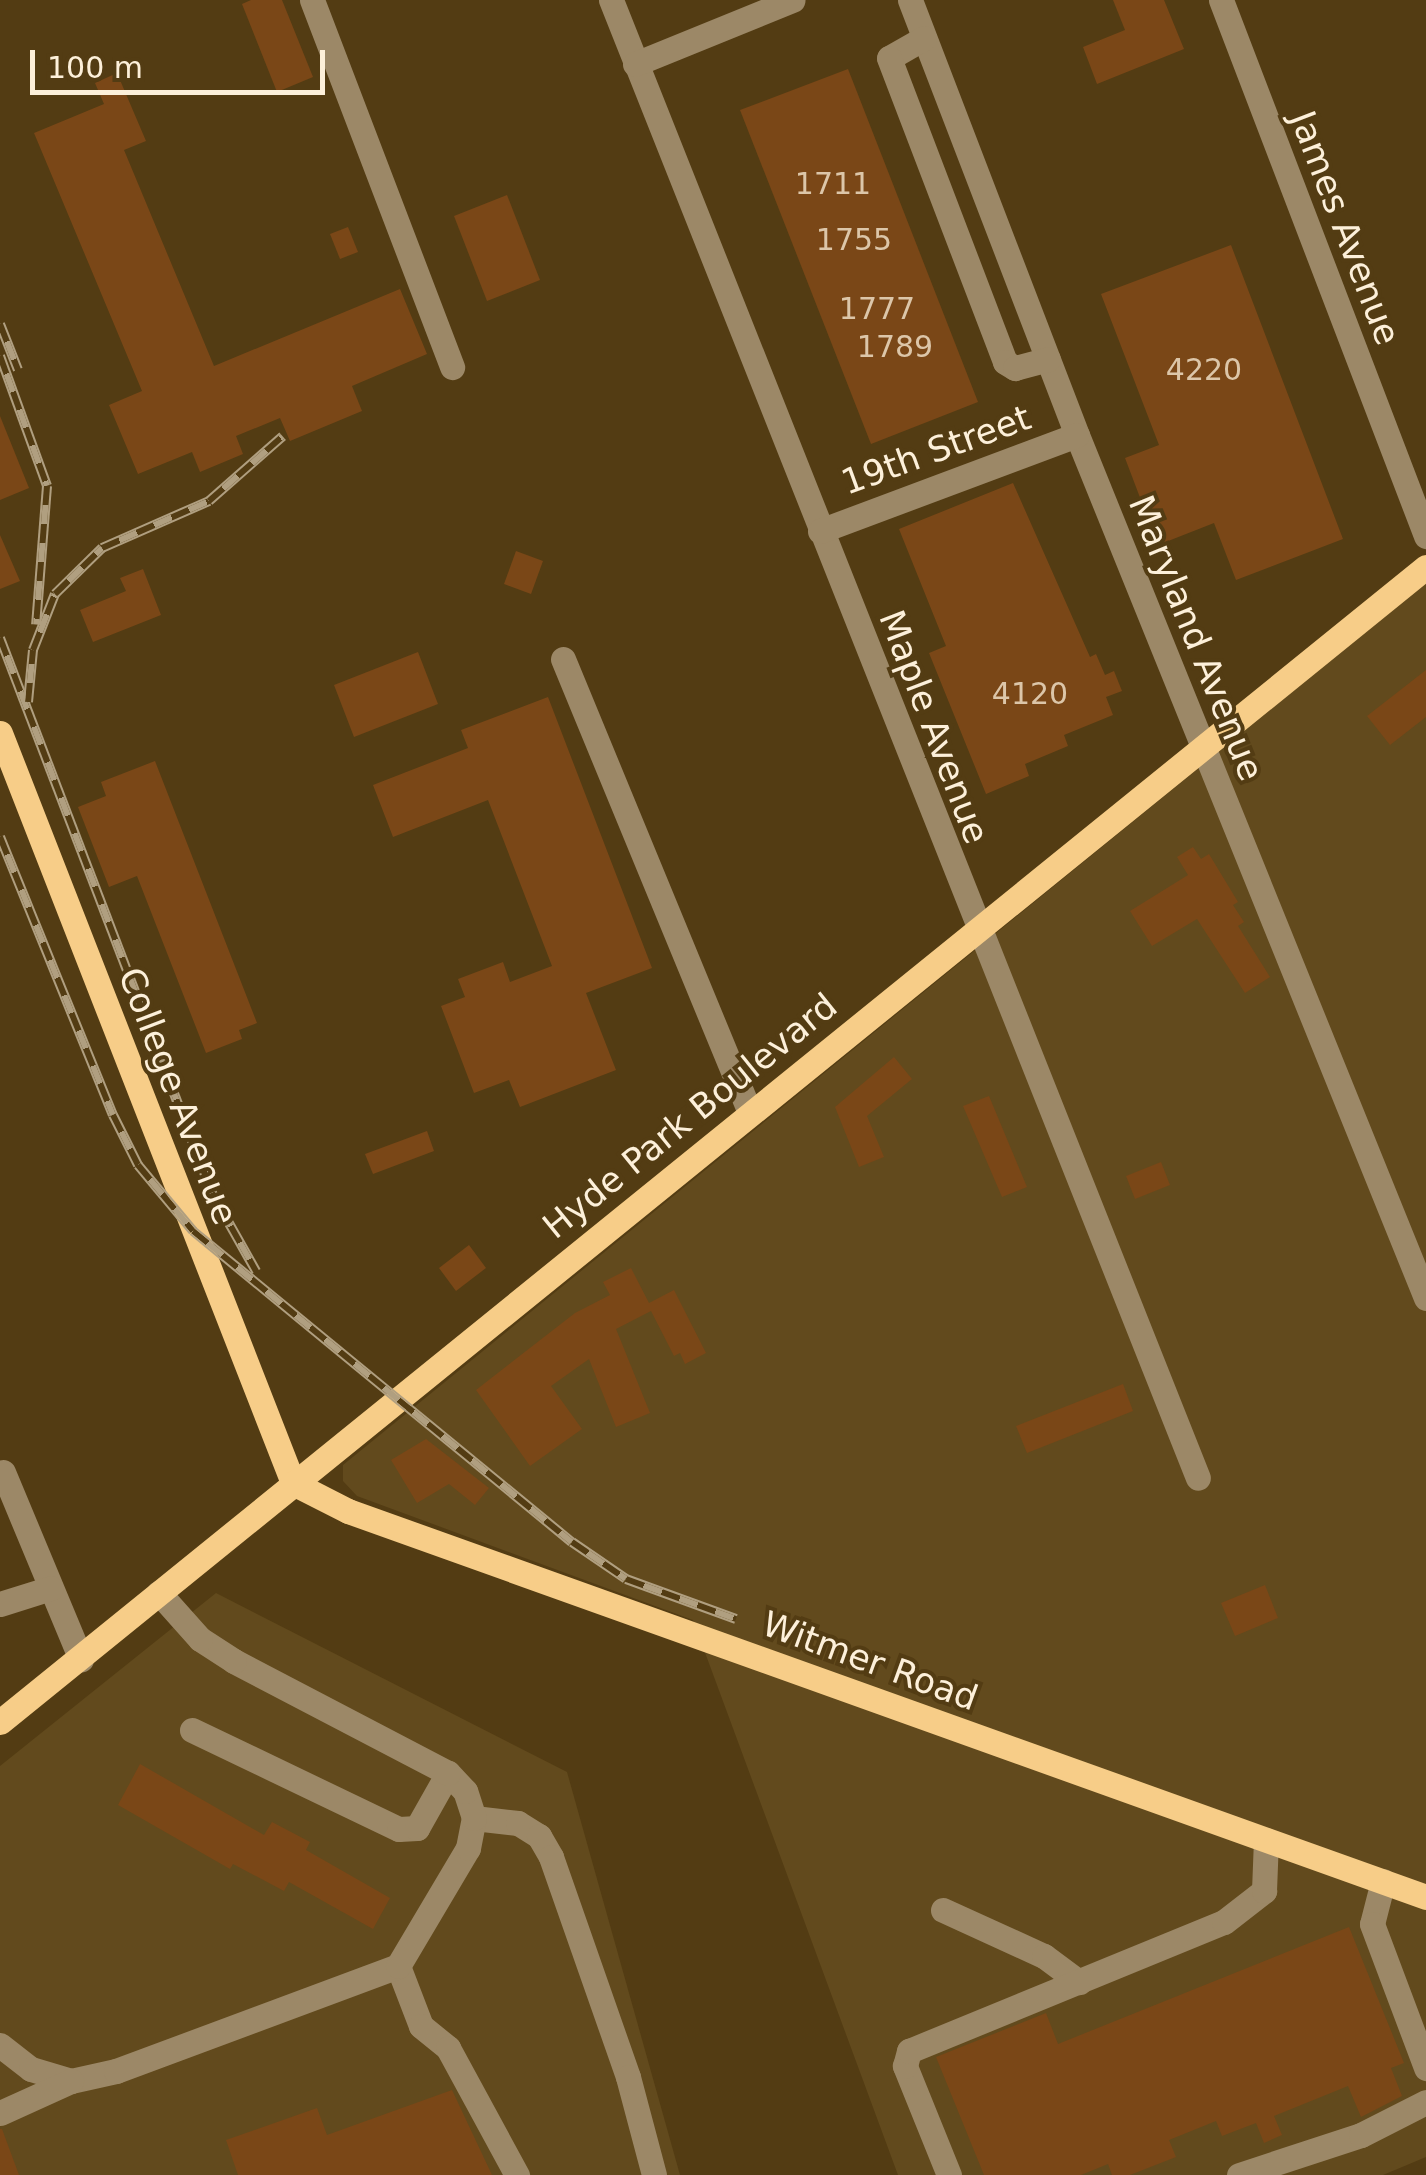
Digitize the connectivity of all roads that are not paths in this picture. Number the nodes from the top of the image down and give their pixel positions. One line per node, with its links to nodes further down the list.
1 (312, 0): 9 (street)
2 (611, 0): 7 (street, Maple Avenue)
3 (793, 0): 7 (street)
4 (910, 0): 6 (street, Maryland Avenue)
5 (1221, 0): 12 (street, James Avenue)
6 (924, 38): 8 (street, Maryland Avenue); 8 (street)
7 (635, 64): 11 (street, Maple Avenue)
8 (1048, 359): 10 (street, Maryland Avenue)
9 (452, 367)
10 (1077, 435): 11 (street, 19th Street); 16 (street, Maryland Avenue)
11 (820, 531): 17 (street, Maple Avenue)
12 (1426, 536)
13 (1426, 566): 16 (main road, Hyde Park Boulevard)
14 (563, 659): 18 (street)
15 (0, 733): 22 (main road, College Avenue)
16 (1204, 751): 17 (main road, Hyde Park Boulevard); 19 (street, Maryland Avenue)
17 (977, 932): 18 (main road, Hyde Park Boulevard); 21 (street, Maple Avenue)
18 (749, 1111): 22 (main road, Hyde Park Boulevard)
19 (1426, 1298)
20 (3, 1472): 23 (street)
21 (1198, 1478)
22 (293, 1483): 24 (main road, Hyde Park Boulevard); 31 (main road, Witmer Road)
23 (51, 1588): 25 (street); 26 (street)
24 (159, 1593): 26 (main road, Hyde Park Boulevard); 29 (street)
25 (0, 1604)
26 (81, 1659): 27 (main road, Hyde Park Boulevard)
27 (0, 1722)
28 (192, 1730): 29 (street)
29 (448, 1773): 30 (street)
30 (474, 1818): 35 (street); 43 (street)
31 (1266, 1840): 32 (main road, Witmer Road); 36 (street)
32 (1383, 1881): 33 (main road, Witmer Road); 38 (street)
33 (1426, 1896)
34 (943, 1910): 36 (street)
35 (398, 1966): 39 (street); 42 (street)
36 (1079, 1982): 44 (street)
37 (0, 2044): 39 (street)
38 (1426, 2068)
39 (71, 2081): 41 (street)
40 (1426, 2102): 45 (street)
41 (0, 2113)
42 (517, 2175)
43 (654, 2175)
44 (949, 2175)
45 (1239, 2175)

